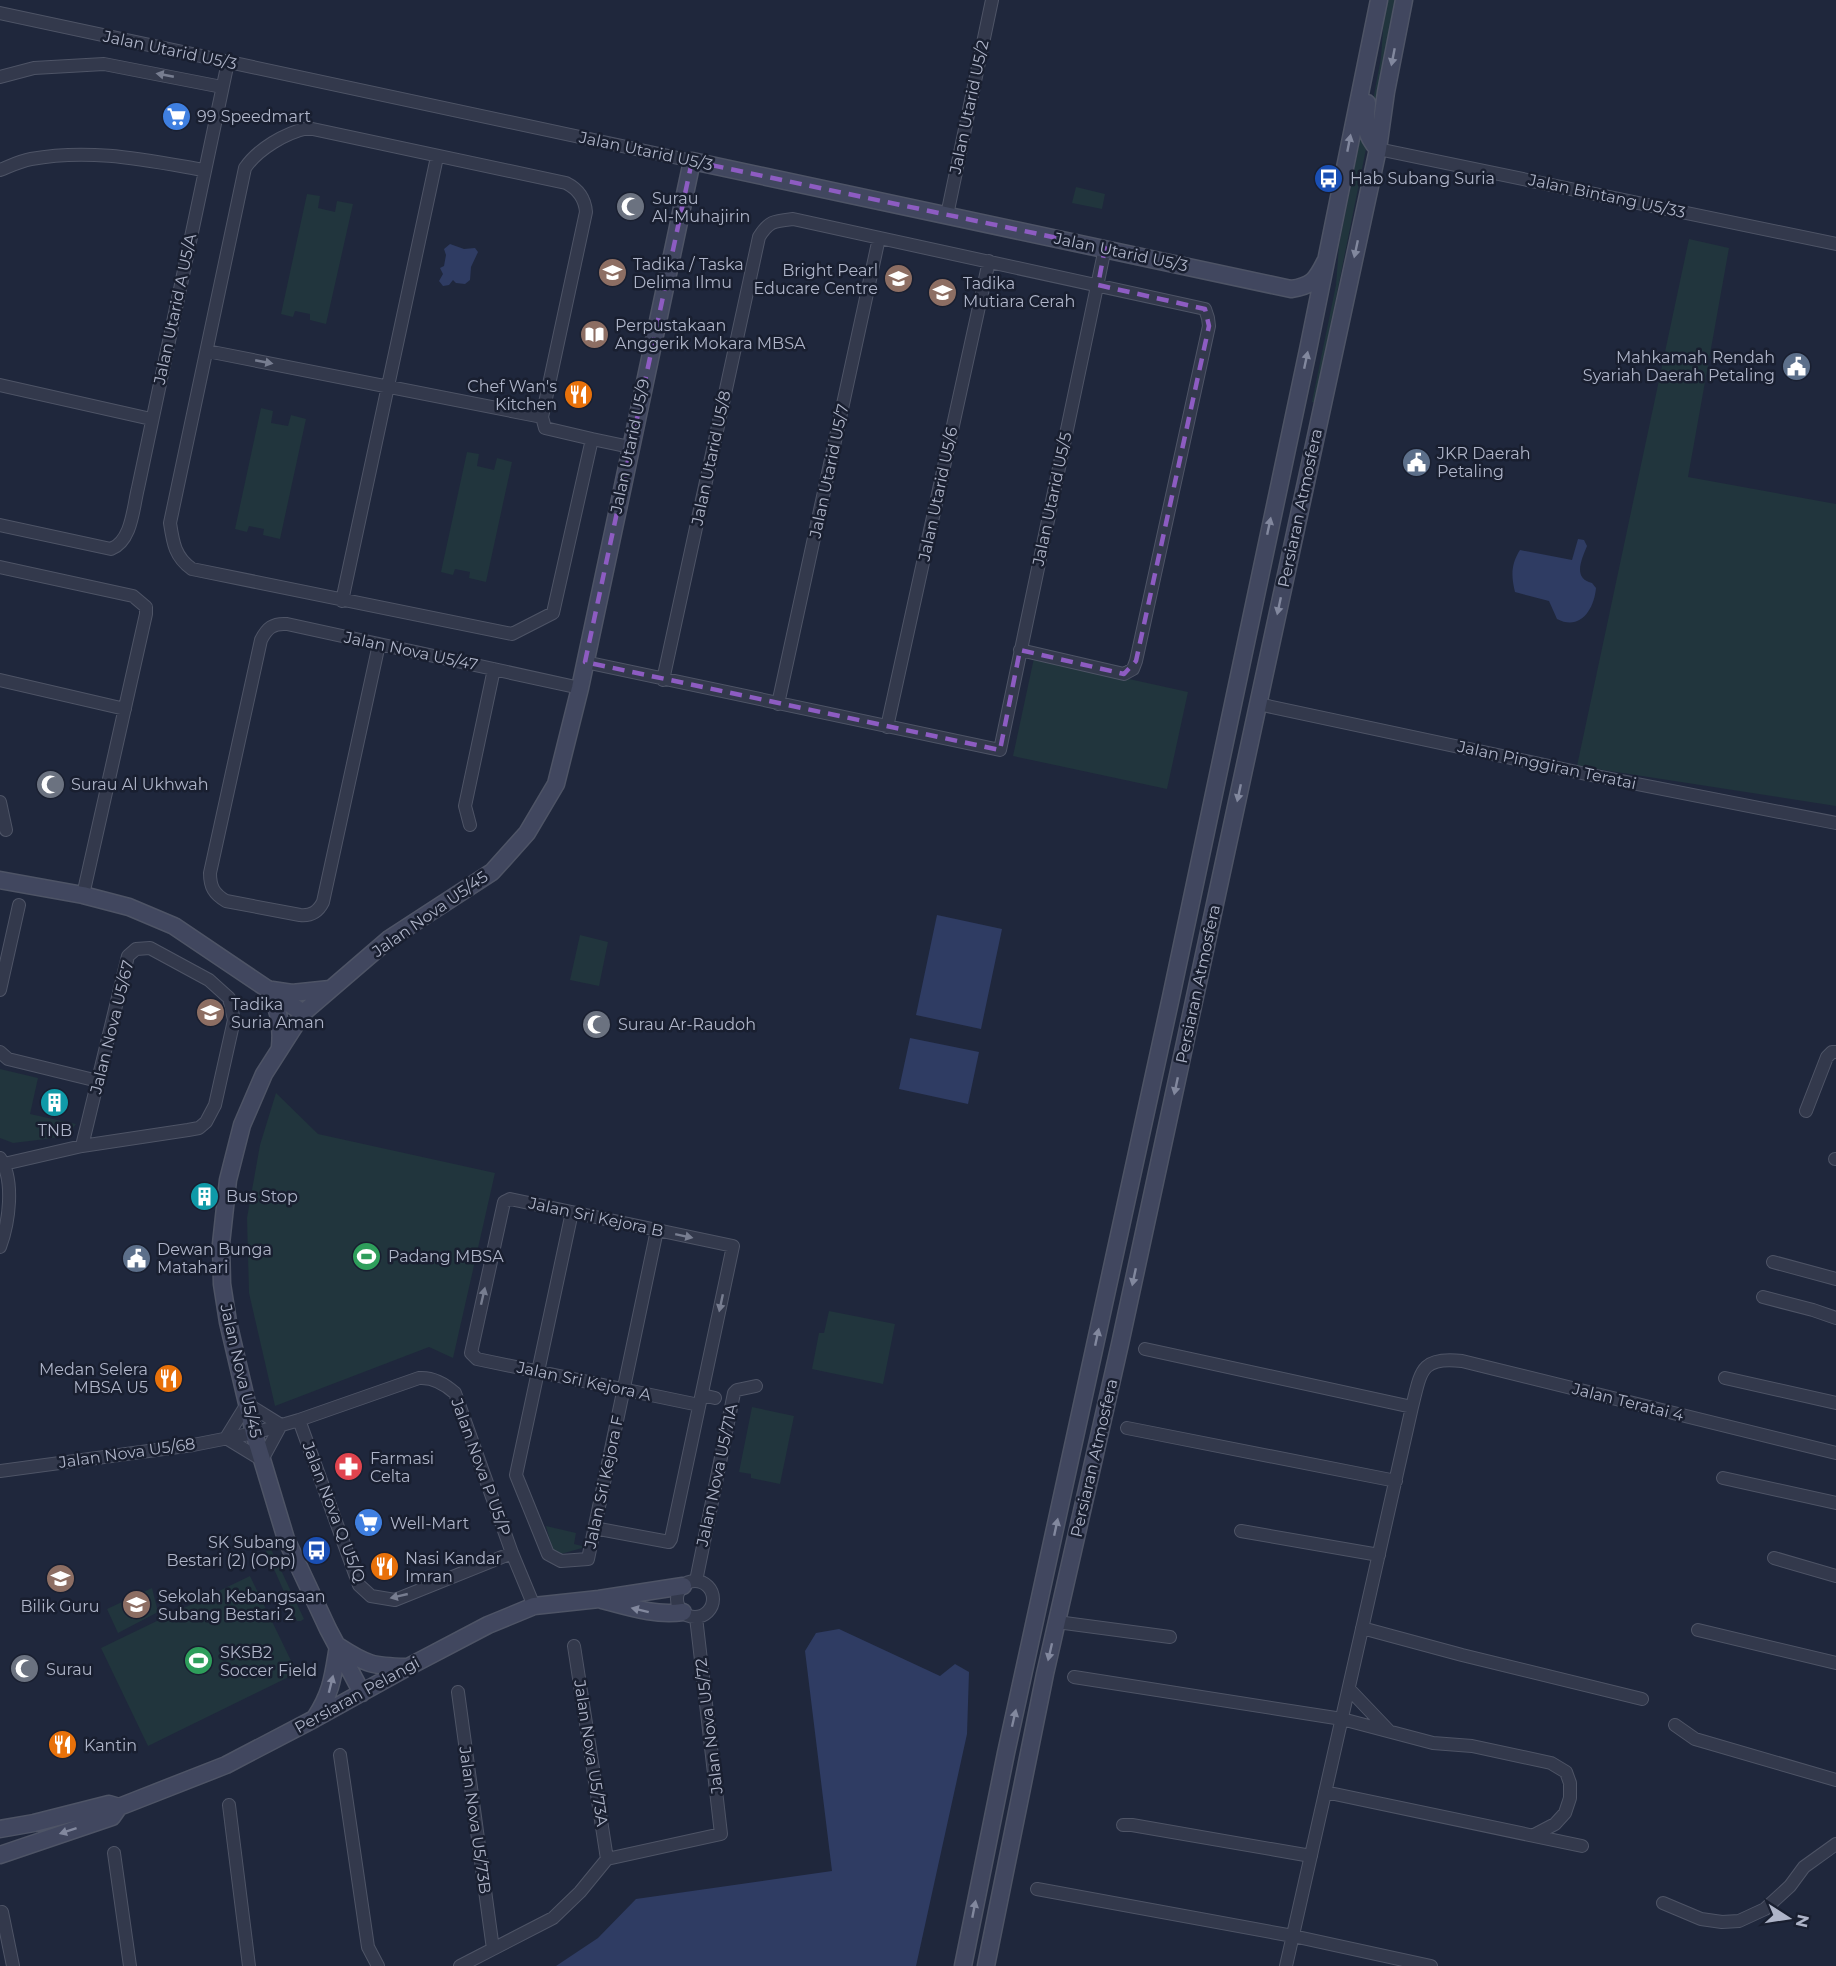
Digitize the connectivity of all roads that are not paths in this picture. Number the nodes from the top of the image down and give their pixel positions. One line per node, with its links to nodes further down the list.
1 (992, 0): 14 (street, Jalan Utarid U5/2)
2 (1379, 0): 5 (street, Persiaran Atmosfera)
3 (1404, 2): 9 (street, Persiaran Atmosfera, one-way to 9)
4 (0, 14): 6 (street, Jalan Utarid U5/3)
5 (1372, 30): 9 (street); 19 (street, Persiaran Atmosfera, one-way to 5)
6 (228, 62): 8 (street, Jalan Utarid A U5/A); 11 (street, Jalan Utarid U5/3)
7 (0, 77): 8 (street, one-way to 7)
8 (222, 87): 13 (street, Jalan Utarid A U5/A)
9 (1378, 149): 16 (street, Jalan Bintang U5/33); 29 (street, Persiaran Atmosfera, one-way to 29)
10 (437, 157): 23 (street); 25 (street); 26 (street)
11 (692, 160): 14 (street, Jalan Utarid U5/3); 32 (street, Jalan Utarid U5/9)
12 (0, 170): 13 (street)
13 (204, 170): 27 (street, Jalan Utarid A U5/A)
14 (947, 215): 17 (street, Jalan Utarid U5/3)
15 (879, 238): 18 (street); 41 (street, Jalan Utarid U5/8); 43 (street, Jalan Utarid U5/7)
16 (1836, 244)
17 (1105, 248): 20 (street, Jalan Utarid U5/5); 21 (street, Jalan Utarid U5/3)
18 (988, 261): 20 (street); 46 (street, Jalan Utarid U5/6)
19 (1326, 262): 21 (street); 22 (street, Persiaran Atmosfera)
20 (1098, 285): 37 (street, Jalan Utarid U5/5); 37 (street)
21 (1291, 289): 22 (street)
22 (1312, 326): 28 (street, Persiaran Atmosfera, one-way to 22)
23 (207, 351): 25 (street, one-way to 25); 35 (street)
24 (0, 385): 27 (street)
25 (388, 387): 26 (street); 35 (street)
26 (542, 417): 30 (street)
27 (151, 419): 33 (street, Jalan Utarid A U5/A)
28 (1298, 424): 29 (street); 31 (street); 146 (street, Persiaran Atmosfera, one-way to 28)
29 (1318, 426): 31 (street, Persiaran Atmosfera)
30 (592, 439): 32 (street); 35 (street)
31 (1314, 445): 44 (street, Persiaran Atmosfera, one-way to 44)
32 (630, 447): 38 (street, Jalan Utarid U5/9)
33 (0, 525)
34 (0, 567): 45 (street)
35 (342, 601)
36 (379, 644): 36 (street, Jalan Nova U5/47); 39 (street, Jalan Nova U5/47)
37 (1020, 650): 46 (street, Jalan Utarid U5/5)
38 (585, 662): 41 (street); 42 (street, Jalan Nova U5/45)
39 (494, 669): 42 (street, Jalan Nova U5/47); 49 (street)
40 (0, 680): 45 (street)
41 (663, 680): 43 (street)
42 (580, 688): 55 (street, Jalan Nova U5/45)
43 (778, 704): 46 (street)
44 (1258, 704): 48 (street, Jalan Pinggiran Teratai); 105 (street, Persiaran Atmosfera, one-way to 105)
45 (125, 709): 52 (street)
46 (887, 727)
47 (0, 802): 50 (street)
48 (1836, 823)
49 (470, 825)
50 (6, 830)
51 (0, 880): 52 (street)
52 (83, 895): 54 (street)
53 (19, 905): 56 (street)
54 (268, 989): 55 (street); 57 (street); 58 (street)
55 (330, 989): 57 (street, Jalan Nova U5/45)
56 (0, 990)
57 (303, 1012): 58 (street, Jalan Nova U5/45)
58 (280, 1048): 80 (street, Jalan Nova U5/45)
59 (1836, 1052): 62 (street)
60 (0, 1053): 61 (street)
61 (98, 1081): 63 (street, Jalan Nova U5/67); 63 (street, Jalan Nova U5/67)
62 (1806, 1111)
63 (82, 1146): 64 (street, Jalan Nova U5/67)
64 (2, 1161): 67 (street)
65 (572, 1212): 66 (street, Jalan Sri Kejora B); 73 (street, Jalan Sri Kejora B, one-way to 65); 74 (street)
66 (657, 1230): 77 (street, Jalan Sri Kejora F); 81 (street, Jalan Sri Kejora B, one-way to 81)
67 (0, 1246)
68 (1773, 1262): 69 (street)
69 (1836, 1279)
70 (1763, 1297): 71 (street)
71 (1836, 1318)
72 (1145, 1349): 82 (street)
73 (471, 1353): 74 (street, Jalan Sri Kejora A)
74 (538, 1371): 77 (street, Jalan Sri Kejora A); 95 (street, Jalan Sri Kejora F)
75 (1725, 1378): 79 (street)
76 (756, 1386): 101 (street, Jalan Nova U5/71A)
77 (624, 1389): 81 (street, Jalan Sri Kejora A); 95 (street, Jalan Sri Kejora F)
78 (715, 1398): 81 (street)
79 (1836, 1403)
80 (247, 1404): 85 (street); 87 (street, Jalan Nova U5/45); 88 (street)
81 (700, 1404): 83 (street); 95 (street)
82 (1412, 1407): 89 (street, Jalan Teratai 4); 93 (street)
83 (712, 1416)
84 (299, 1420): 85 (street, Jalan Nova P U5/P); 97 (street, Jalan Nova P U5/P); 97 (street, Jalan Nova Q U5/Q, one-way to 84)
85 (281, 1425): 87 (street, Jalan Nova P U5/P); 90 (street)
86 (1127, 1428): 93 (street)
87 (254, 1433): 88 (street, Jalan Nova U5/68); 90 (street, Jalan Nova U5/45)
88 (226, 1438): 90 (street); 91 (street, Jalan Nova U5/68)
89 (1836, 1453)
90 (262, 1460): 109 (street, Jalan Nova U5/45)
91 (0, 1471)
92 (1723, 1478): 94 (street)
93 (1396, 1481): 98 (street)
94 (1836, 1503)
95 (594, 1528)
96 (1241, 1531): 98 (street)
97 (512, 1553): 103 (street, Jalan Nova P U5/P)
98 (1379, 1555): 106 (street)
99 (1774, 1558): 100 (street)
100 (1836, 1576)
101 (689, 1583): 102 (street, Persiaran Pelangi); 104 (street); 104 (street)
102 (599, 1599): 103 (street, Persiaran Pelangi); 104 (street, one-way to 102)
103 (534, 1605): 112 (street, Persiaran Pelangi)
104 (689, 1615): 135 (street, Jalan Nova U5/72)
105 (1057, 1622): 108 (street); 147 (street, Persiaran Atmosfera, one-way to 147)
106 (1362, 1628): 114 (street); 117 (street)
107 (1698, 1630): 111 (street)
108 (1170, 1637)
109 (338, 1646): 112 (street); 116 (street, Jalan Nova U5/45); 118 (street, one-way to 109)
110 (574, 1646): 135 (street, Jalan Nova U5/73A)
111 (1836, 1663)
112 (408, 1667): 116 (street, Persiaran Pelangi)
113 (1074, 1677): 119 (street)
114 (1349, 1689): 119 (street); 121 (street)
115 (458, 1692): 140 (street, Jalan Nova U5/73B)
116 (362, 1693): 118 (street, Persiaran Pelangi)
117 (1642, 1699)
118 (314, 1719): 126 (street, Persiaran Pelangi)
119 (1342, 1719): 121 (street); 124 (street)
120 (1675, 1725): 123 (street)
121 (1390, 1731): 129 (street)
122 (340, 1755): 144 (street)
123 (1836, 1780)
124 (1325, 1792): 129 (street); 134 (street)
125 (229, 1805): 143 (street)
126 (119, 1807): 128 (street, Persiaran Pelangi); 133 (street, Persiaran Pelangi, one-way to 133)
127 (1123, 1825): 134 (street)
128 (0, 1829)
129 (1534, 1835): 131 (street)
130 (1836, 1844): 137 (street)
131 (1582, 1846)
132 (114, 1853): 142 (street)
133 (0, 1855)
134 (1311, 1856): 139 (street)
135 (607, 1859): 140 (street)
136 (1037, 1888): 139 (street)
137 (1663, 1903)
138 (2, 1912): 141 (street)
139 (1293, 1936): 148 (street); 149 (street)
140 (493, 1949): 145 (street)
141 (13, 1966)
142 (130, 1966)
143 (249, 1966)
144 (378, 1966)
145 (460, 1966)
146 (963, 1966)
147 (986, 1966)
148 (1286, 1966)
149 (1431, 1966)

